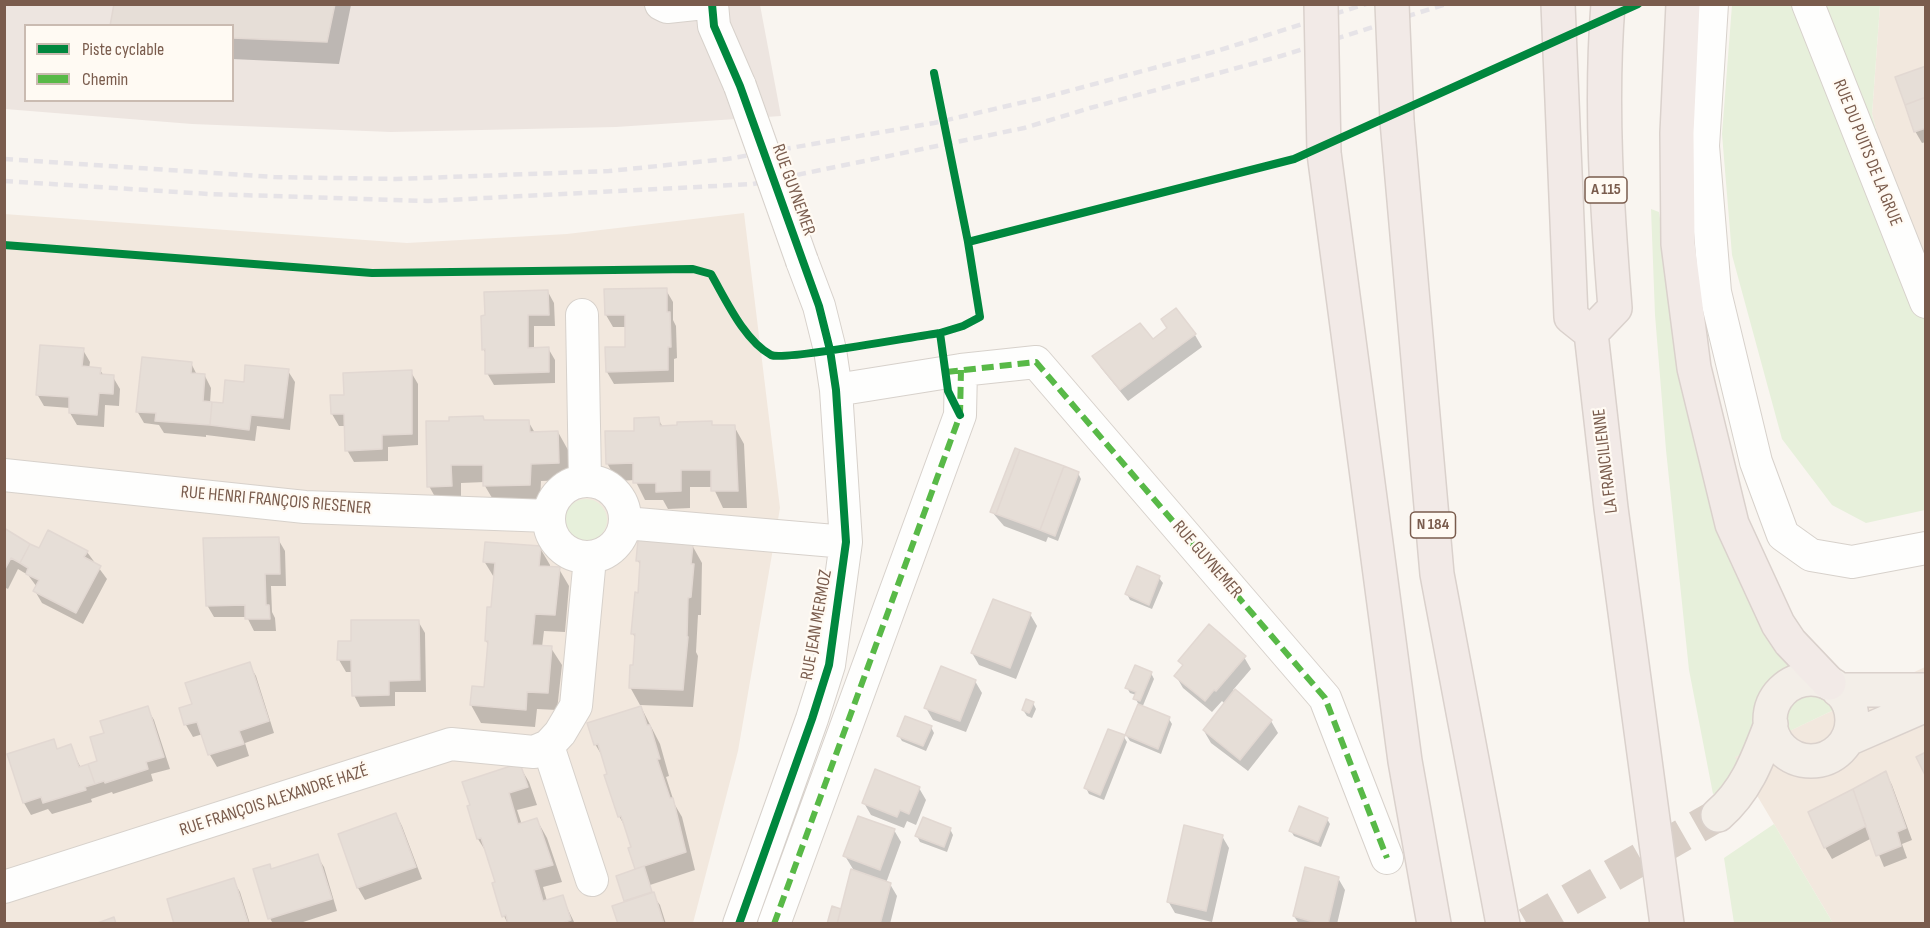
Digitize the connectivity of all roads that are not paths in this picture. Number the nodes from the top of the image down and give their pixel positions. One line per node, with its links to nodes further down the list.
1 (661, 4): 2 (street)
2 (695, 4)
3 (712, 4): 15 (street, RUE GUYNEMER, bridge)
4 (1321, 4): 35 (highway, bridge)
5 (1392, 4): 36 (highway, N 184, bridge)
6 (1558, 4): 13 (highway)
7 (1683, 4): 23 (highway)
8 (1712, 4): 21 (street)
9 (1808, 4): 11 (street, RUE DU PUITS DE LA GRUE)
10 (1606, 20): 13 (highway, A 115)
11 (1926, 302)
12 (582, 315): 17 (street)
13 (1591, 333): 37 (highway, LA FRANCILIENNE)
14 (954, 371): 15 (street); 30 (street, RUE GUYNEMER); 34 (street)
15 (836, 390): 20 (street, RUE JEAN MERMOZ)
16 (4, 475): 18 (street, RUE HENRI FRANÇOIS RIESENER)
17 (585, 481): 18 (street); 19 (street)
18 (549, 516): 22 (street)
19 (625, 523): 20 (street); 22 (street)
20 (846, 542): 33 (street, RUE JEAN MERMOZ)
21 (1926, 548)
22 (590, 558): 28 (street)
23 (1834, 686): 24 (main road); 26 (main road); 27 (main road)
24 (1926, 690)
25 (1926, 705): 27 (main road)
26 (1771, 724): 29 (main road); 29 (main road)
27 (1848, 739): 29 (main road)
28 (548, 746): 31 (street); 32 (street, RUE FRANÇOIS ALEXANDRE HAZÉ)
29 (1807, 761)
30 (1387, 858)
31 (592, 880)
32 (4, 887)
33 (740, 924)
34 (774, 924)
35 (1434, 924)
36 (1503, 924)
37 (1667, 924)

